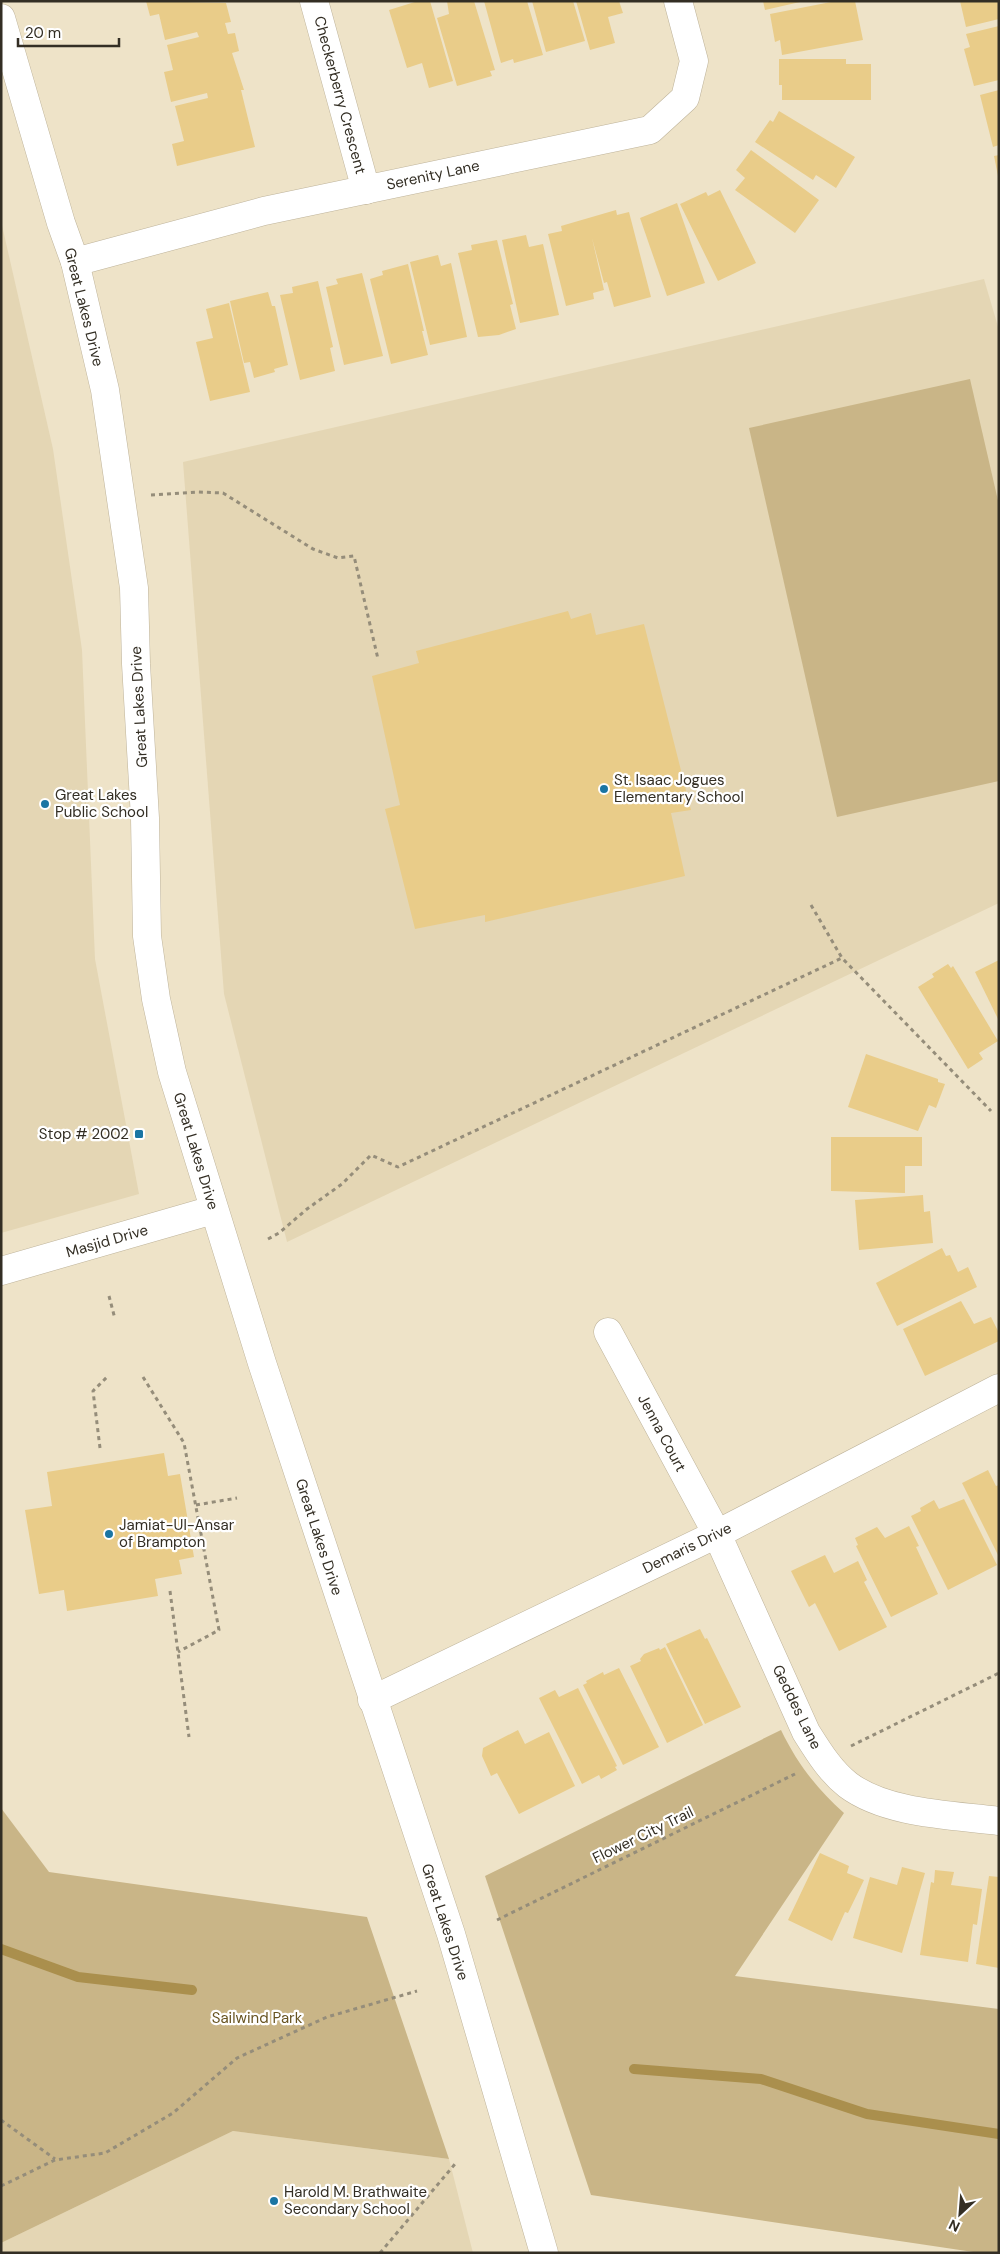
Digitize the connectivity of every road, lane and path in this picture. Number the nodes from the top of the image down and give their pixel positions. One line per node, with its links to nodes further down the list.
1 (314, 1): 4 (street, Checkerberry Crescent)
2 (678, 1): 4 (street, Serenity Lane)
3 (1, 18): 5 (street, Great Lakes Drive)
4 (366, 190): 5 (street, Serenity Lane)
5 (75, 262): 6 (street, Great Lakes Drive)
6 (121, 497): 7 (path); 11 (street, Great Lakes Drive)
7 (378, 659)
8 (811, 905): 9 (path)
9 (842, 958): 10 (path); 12 (path)
10 (991, 1111)
11 (213, 1210): 13 (street, Masjid Drive); 27 (street, Great Lakes Drive)
12 (268, 1239)
13 (1, 1271)
14 (109, 1296): 15 (path)
15 (115, 1319)
16 (608, 1332): 23 (street, Jenna Court)
17 (108, 1376): 20 (path)
18 (143, 1377): 22 (path)
19 (999, 1388): 23 (street, Demaris Drive)
20 (100, 1448)
21 (237, 1498): 22 (path)
22 (196, 1505): 25 (path)
23 (717, 1534): 27 (street, Demaris Drive); 31 (street, Geddes Lane)
24 (170, 1591): 25 (path)
25 (178, 1652): 28 (path)
26 (999, 1673): 29 (path)
27 (372, 1700): 39 (street, Great Lakes Drive)
28 (189, 1737)
29 (847, 1748)
30 (800, 1772): 32 (path, Flower City Trail)
31 (999, 1821)
32 (497, 1920)
33 (417, 1991): 35 (path)
34 (1, 2120): 35 (path)
35 (55, 2160): 37 (path)
36 (455, 2164): 38 (path)
37 (1, 2186)
38 (380, 2253)
39 (544, 2253)

